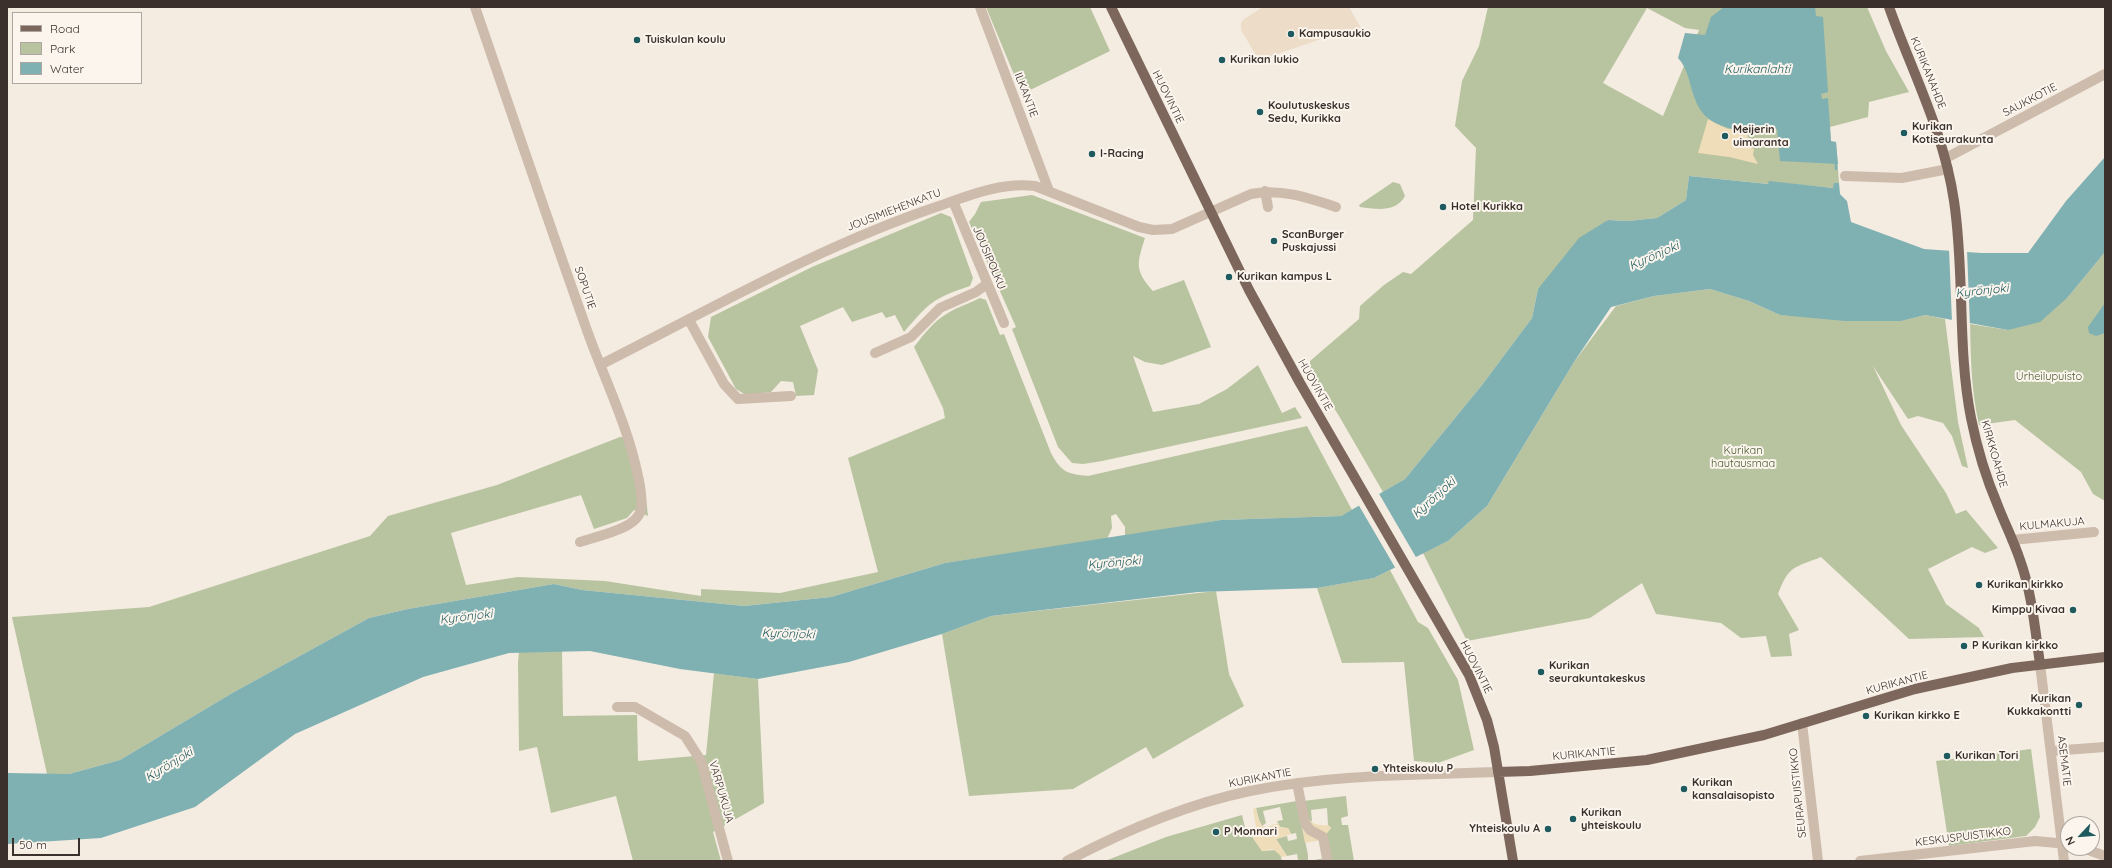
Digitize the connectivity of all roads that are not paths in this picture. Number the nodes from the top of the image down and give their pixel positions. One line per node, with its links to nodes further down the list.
1 (475, 7): 20 (street, SOPUTIE)
2 (980, 7): 9 (street, ILKANTIE)
3 (1111, 7): 14 (main road, HUOVINTIE)
4 (1889, 7): 6 (main road, KURIKANAHDE)
5 (2105, 74): 6 (street, SAUKKOTIE)
6 (1946, 158): 7 (main road, KURIKANAHDE)
7 (1948, 169): 8 (street); 15 (main road, KURIKANAHDE)
8 (1844, 176)
9 (1049, 191): 11 (street, JOUSIMIEHENKATU); 14 (street, JOUSIMIEHENKATU)
10 (1265, 191): 12 (street); 13 (street); 14 (street, JOUSIMIEHENKATU)
11 (953, 201): 16 (street, JOUSIPOLKU); 17 (street, JOUSIMIEHENKATU)
12 (1268, 207)
13 (1336, 207)
14 (1210, 212): 31 (main road, HUOVINTIE)
15 (1959, 243): 23 (main road, KIRKKOAHDE)
16 (987, 284): 18 (street, JOUSIPOLKU); 19 (street)
17 (689, 320): 20 (street, JOUSIMIEHENKATU); 21 (street)
18 (1004, 323)
19 (875, 353)
20 (602, 364): 24 (street, SOPUTIE)
21 (791, 396)
22 (2094, 532): 23 (street, KULMAKUJA)
23 (2012, 540): 26 (main road, KIRKKOAHDE)
24 (580, 542)
25 (2105, 657): 26 (main road, KURIKANTIE)
26 (2040, 664): 28 (main road, KURIKANTIE); 30 (street, ASEMATIE)
27 (617, 707): 36 (street, VARPUKUJA)
28 (1802, 723): 31 (main road, KURIKANTIE); 39 (street, SEURAPUISTIKKO)
29 (2105, 747): 30 (street)
30 (2051, 751): 33 (street, ASEMATIE)
31 (1498, 772): 32 (street, KURIKANTIE); 38 (main road, HUOVINTIE)
32 (1297, 783): 35 (street); 37 (street, KURIKANTIE)
33 (2061, 816)
34 (2060, 843): 40 (street, KESKUSPUISTIKKO)
35 (1327, 858)
36 (728, 861)
37 (1066, 861)
38 (1513, 861)
39 (1818, 861)
40 (1860, 861)

